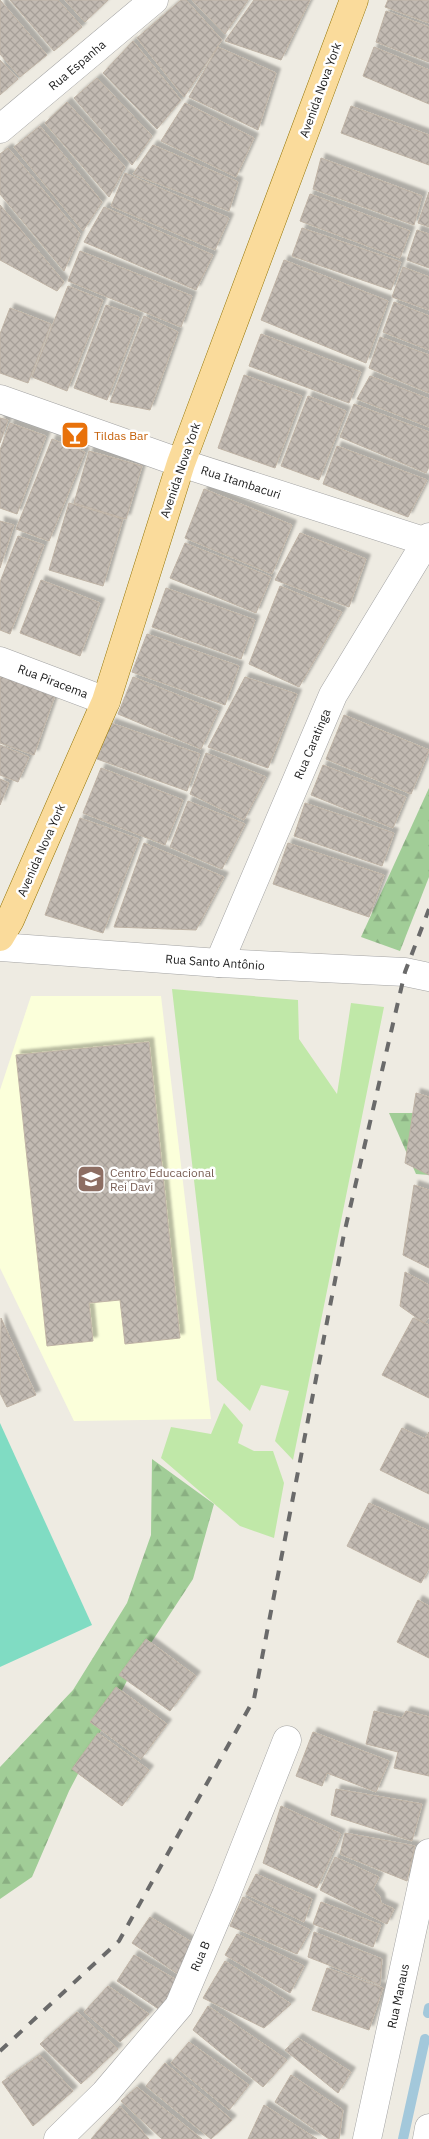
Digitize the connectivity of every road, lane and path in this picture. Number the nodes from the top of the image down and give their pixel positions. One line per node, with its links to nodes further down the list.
1 (154, 0): 3 (street, Rua Espanha)
2 (354, 0): 5 (main road, Avenida Nova York)
3 (0, 129)
4 (0, 399): 5 (street, Rua Itambacuri)
5 (181, 463): 6 (street, Rua Itambacuri); 8 (main road, Avenida Nova York)
6 (428, 539): 11 (street, Rua Caratinga)
7 (0, 661): 8 (street, Rua Piracema)
8 (106, 701): 9 (main road, Avenida Nova York)
9 (3, 924)
10 (0, 947): 11 (street, Rua Santo Antônio)
11 (219, 963): 12 (street, Rua Santo Antônio)
12 (429, 977)
13 (287, 1740): 15 (street, Rua B)
14 (429, 1853): 16 (street, Rua Manaus)
15 (58, 2139)
16 (367, 2139)

